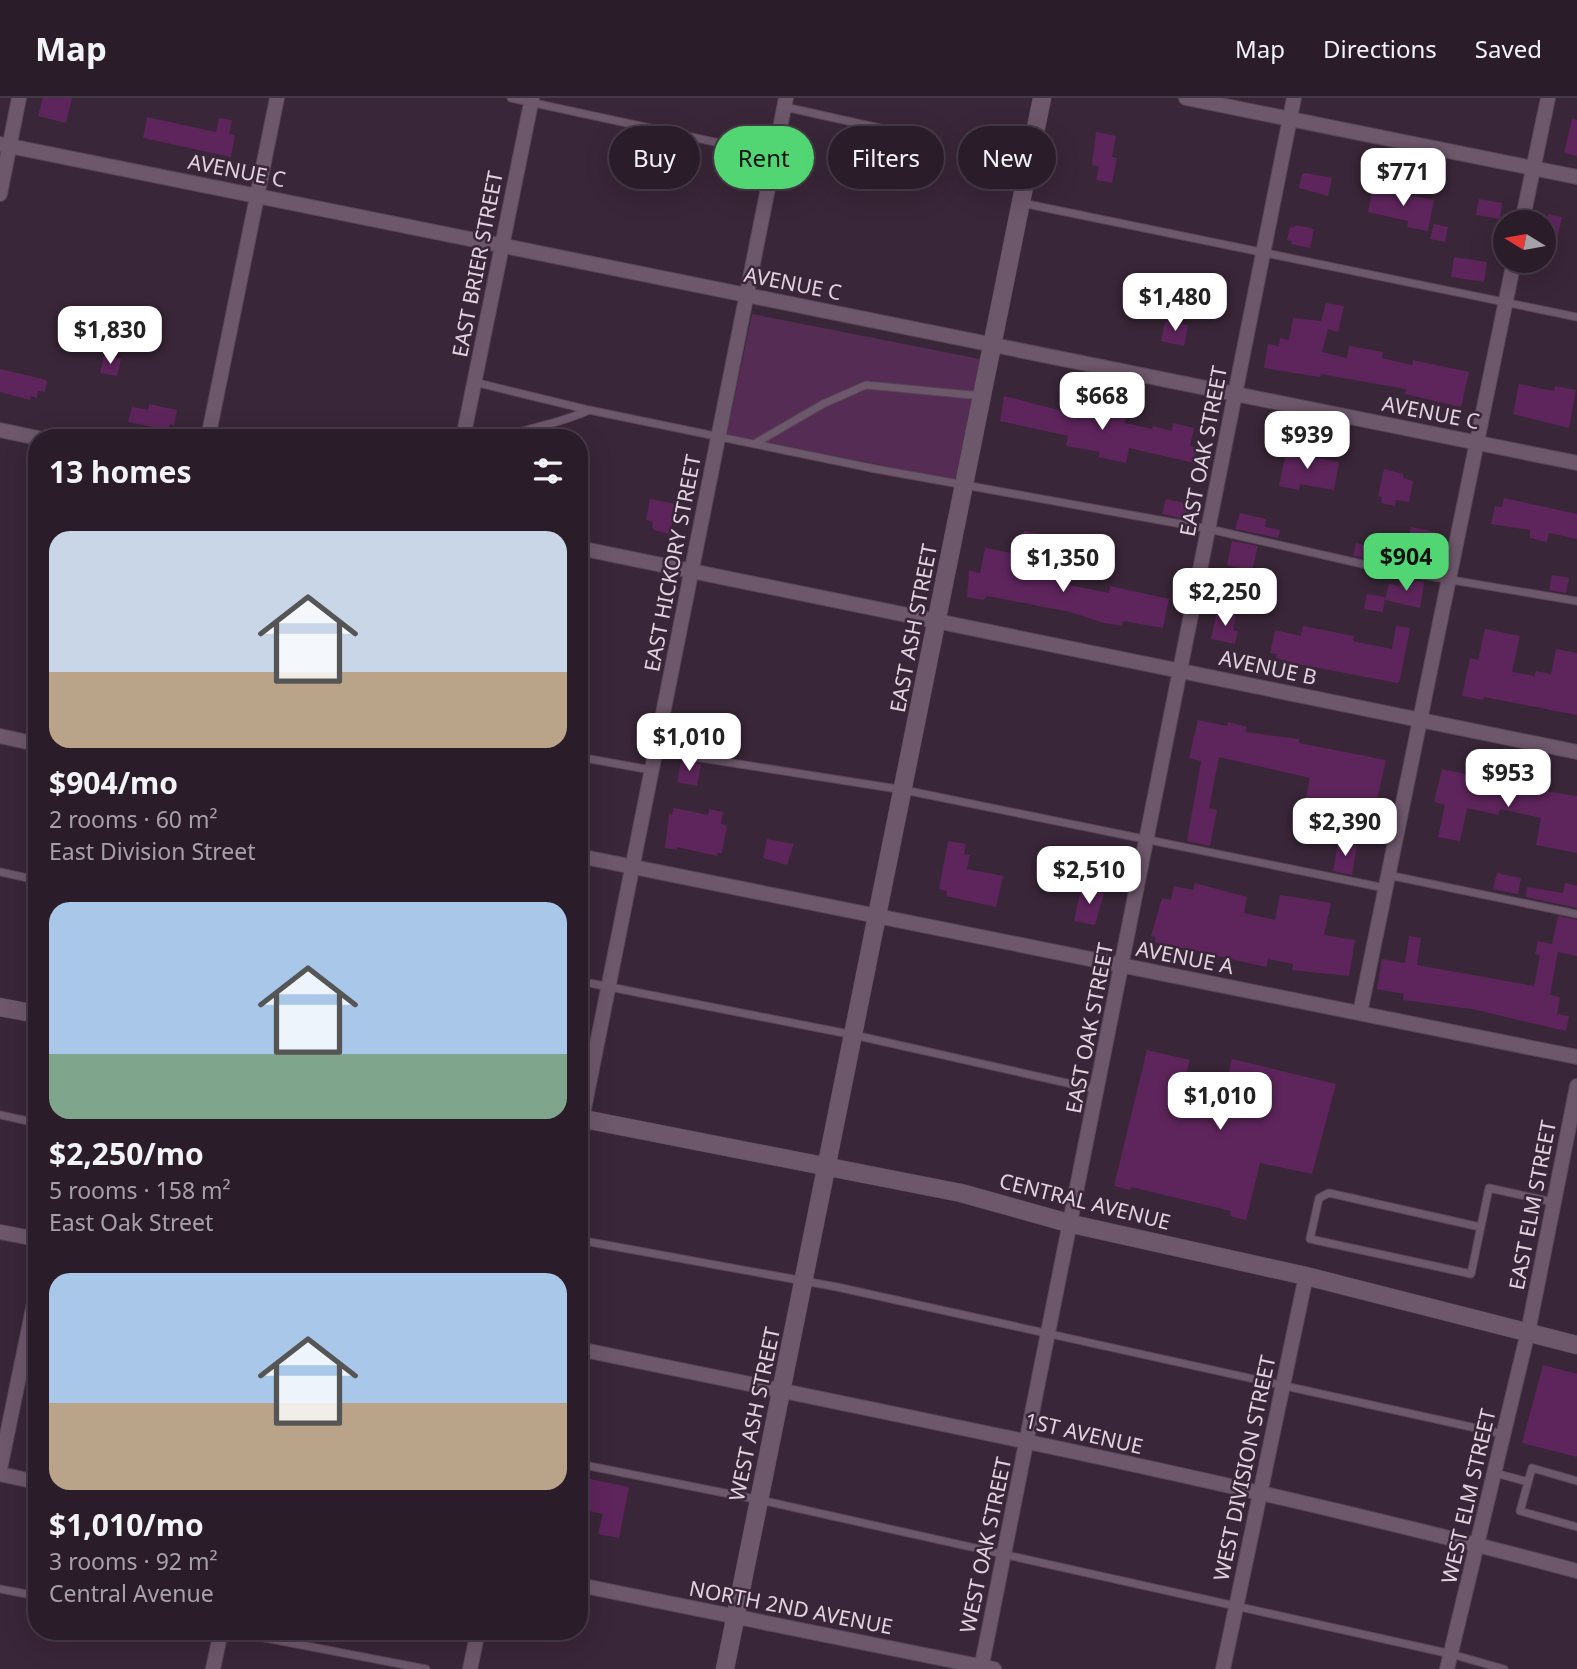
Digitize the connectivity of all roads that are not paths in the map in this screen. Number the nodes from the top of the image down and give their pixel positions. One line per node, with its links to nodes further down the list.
1 (19, 98): 14 (street)
2 (277, 98): 19 (street)
3 (510, 98): 8 (lane)
4 (1042, 98): 20 (street, EAST ASH STREET)
5 (1186, 98): 10 (street)
6 (1294, 98): 10 (street, EAST OAK STREET)
7 (1548, 98): 15 (street)
8 (532, 100): 13 (lane); 22 (street, EAST BRIER STREET)
9 (786, 102): 11 (street, EAST HICKORY STREET); 12 (lane)
10 (1290, 119): 15 (street); 23 (street, EAST OAK STREET)
11 (781, 126)
12 (877, 126)
13 (714, 141)
14 (5, 145): 18 (street); 19 (street, AVENUE C)
15 (1534, 168): 16 (street); 21 (street)
16 (1577, 177)
17 (768, 189): 25 (street, EAST HICKORY STREET)
18 (0, 194)
19 (257, 196): 22 (street, AVENUE C); 33 (street)
20 (1021, 203): 23 (lane); 28 (street, EAST ASH STREET)
21 (1525, 210)
22 (502, 246): 25 (street, AVENUE C); 29 (street, EAST BRIER STREET)
23 (1264, 253): 26 (lane); 30 (street, EAST OAK STREET)
24 (1512, 273): 26 (street)
25 (747, 295): 28 (street, AVENUE C); 38 (street, EAST HICKORY STREET)
26 (1506, 302): 27 (lane); 39 (street)
27 (1577, 317)
28 (993, 345): 30 (street, AVENUE C); 31 (street, EAST ASH STREET)
29 (474, 383): 32 (lane); 34 (street, EAST BRIER STREET)
30 (1236, 394): 39 (street, AVENUE C); 43 (street, EAST OAK STREET)
31 (983, 396): 40 (lane); 42 (street, EAST ASH STREET)
32 (589, 410): 35 (lane); 38 (lane)
33 (210, 429)
34 (465, 429)
35 (524, 429)
36 (0, 430): 37 (street)
37 (28, 436)
38 (719, 437): 40 (lane); 45 (street, EAST HICKORY STREET)
39 (1477, 443): 41 (street, AVENUE C); 46 (street)
40 (753, 444): 42 (lane)
41 (1577, 463)
42 (965, 486): 43 (lane); 48 (street, EAST ASH STREET)
43 (1209, 529): 46 (lane); 49 (street, EAST OAK STREET)
44 (588, 550): 45 (street, AVENUE B)
45 (692, 571): 48 (street, AVENUE B); 53 (street, EAST HICKORY STREET)
46 (1449, 579): 47 (lane); 50 (street)
47 (1577, 601)
48 (937, 621): 49 (street, AVENUE B); 57 (street, EAST ASH STREET)
49 (1181, 671): 50 (street, AVENUE B); 58 (street, EAST OAK STREET)
50 (1420, 720): 54 (street, AVENUE B); 63 (street)
51 (0, 736): 52 (street)
52 (28, 742)
53 (656, 751): 56 (street, EAST HICKORY STREET); 57 (lane)
54 (1577, 752)
55 (588, 759): 56 (lane)
56 (652, 770): 60 (street, EAST HICKORY STREET)
57 (904, 790): 58 (lane); 65 (street, EAST ASH STREET)
58 (1147, 841): 63 (lane); 66 (street, EAST OAK STREET)
59 (588, 858): 60 (street, AVENUE A)
60 (633, 867): 65 (street, AVENUE A); 68 (street, EAST HICKORY STREET)
61 (0, 872): 62 (lane)
62 (28, 878)
63 (1387, 882): 64 (lane); 71 (street)
64 (1577, 914)
65 (878, 915): 66 (street, AVENUE A); 72 (street, EAST ASH STREET)
66 (1122, 966): 71 (street, AVENUE A); 76 (street, EAST OAK STREET)
67 (588, 983): 68 (lane)
68 (609, 987): 72 (lane); 74 (street, EAST HICKORY STREET)
69 (0, 1007): 70 (street)
70 (28, 1012)
71 (1360, 1013): 73 (street, AVENUE A)
72 (854, 1035): 76 (lane); 80 (street, EAST ASH STREET)
73 (1577, 1057)
74 (588, 1086)
75 (1577, 1086): 81 (street, EAST ELM STREET)
76 (1098, 1090): 82 (street, EAST OAK STREET)
77 (0, 1115): 78 (lane)
78 (28, 1121)
79 (588, 1125): 80 (street, CENTRAL AVENUE)
80 (828, 1167): 82 (street, CENTRAL AVENUE); 88 (street, WEST ASH STREET)
81 (1554, 1202): 83 (lane); 89 (street, EAST ELM STREET)
82 (1072, 1224): 87 (street, CENTRAL AVENUE); 90 (street, WEST OAK STREET)
83 (1480, 1227): 83 (lane)
84 (0, 1231): 85 (street)
85 (28, 1237)
86 (588, 1242): 88 (lane)
87 (1306, 1276): 89 (street, CENTRAL AVENUE); 94 (street, WEST DIVISION STREET)
88 (804, 1281): 90 (lane); 95 (street, WEST ASH STREET)
89 (1528, 1332): 91 (street, CENTRAL AVENUE); 96 (street, WEST ELM STREET)
90 (1050, 1335): 94 (lane); 97 (street, WEST OAK STREET)
91 (1577, 1345)
92 (588, 1351): 95 (street, 1ST AVENUE)
93 (28, 1362): 99 (street)
94 (1283, 1385): 96 (lane); 104 (street, WEST DIVISION STREET)
95 (782, 1391): 97 (street, 1ST AVENUE); 105 (street, WEST ASH STREET)
96 (1504, 1434): 100 (street, WEST ELM STREET)
97 (1028, 1441): 104 (street, 1ST AVENUE); 108 (street, WEST OAK STREET)
98 (588, 1466): 105 (lane)
99 (0, 1471): 101 (street)
100 (1495, 1473): 103 (lane); 107 (street, WEST ELM STREET)
101 (28, 1479)
102 (1577, 1481): 103 (lane)
103 (1528, 1482): 106 (lane)
104 (1259, 1493): 107 (street, 1ST AVENUE); 113 (street, WEST DIVISION STREET)
105 (760, 1500): 108 (lane); 114 (street, WEST ASH STREET)
106 (1577, 1527)
107 (1479, 1545): 109 (street, 1ST AVENUE); 118 (street, WEST ELM STREET)
108 (1005, 1554): 113 (lane); 119 (street, WEST OAK STREET)
109 (1577, 1571)
110 (588, 1587): 114 (street, NORTH 2ND AVENUE)
111 (0, 1589): 112 (lane)
112 (28, 1594)
113 (1236, 1605): 118 (lane); 124 (street, WEST DIVISION STREET)
114 (736, 1617): 119 (street, NORTH 2ND AVENUE); 123 (street, WEST ASH STREET)
115 (219, 1640): 120 (street)
116 (276, 1640): 121 (lane)
117 (476, 1640): 122 (street)
118 (1451, 1654): 125 (street, WEST ELM STREET); 126 (lane)
119 (986, 1668)
120 (213, 1669)
121 (426, 1669)
122 (470, 1669)
123 (725, 1669)
124 (1223, 1669)
125 (1447, 1669)
126 (1504, 1669)

